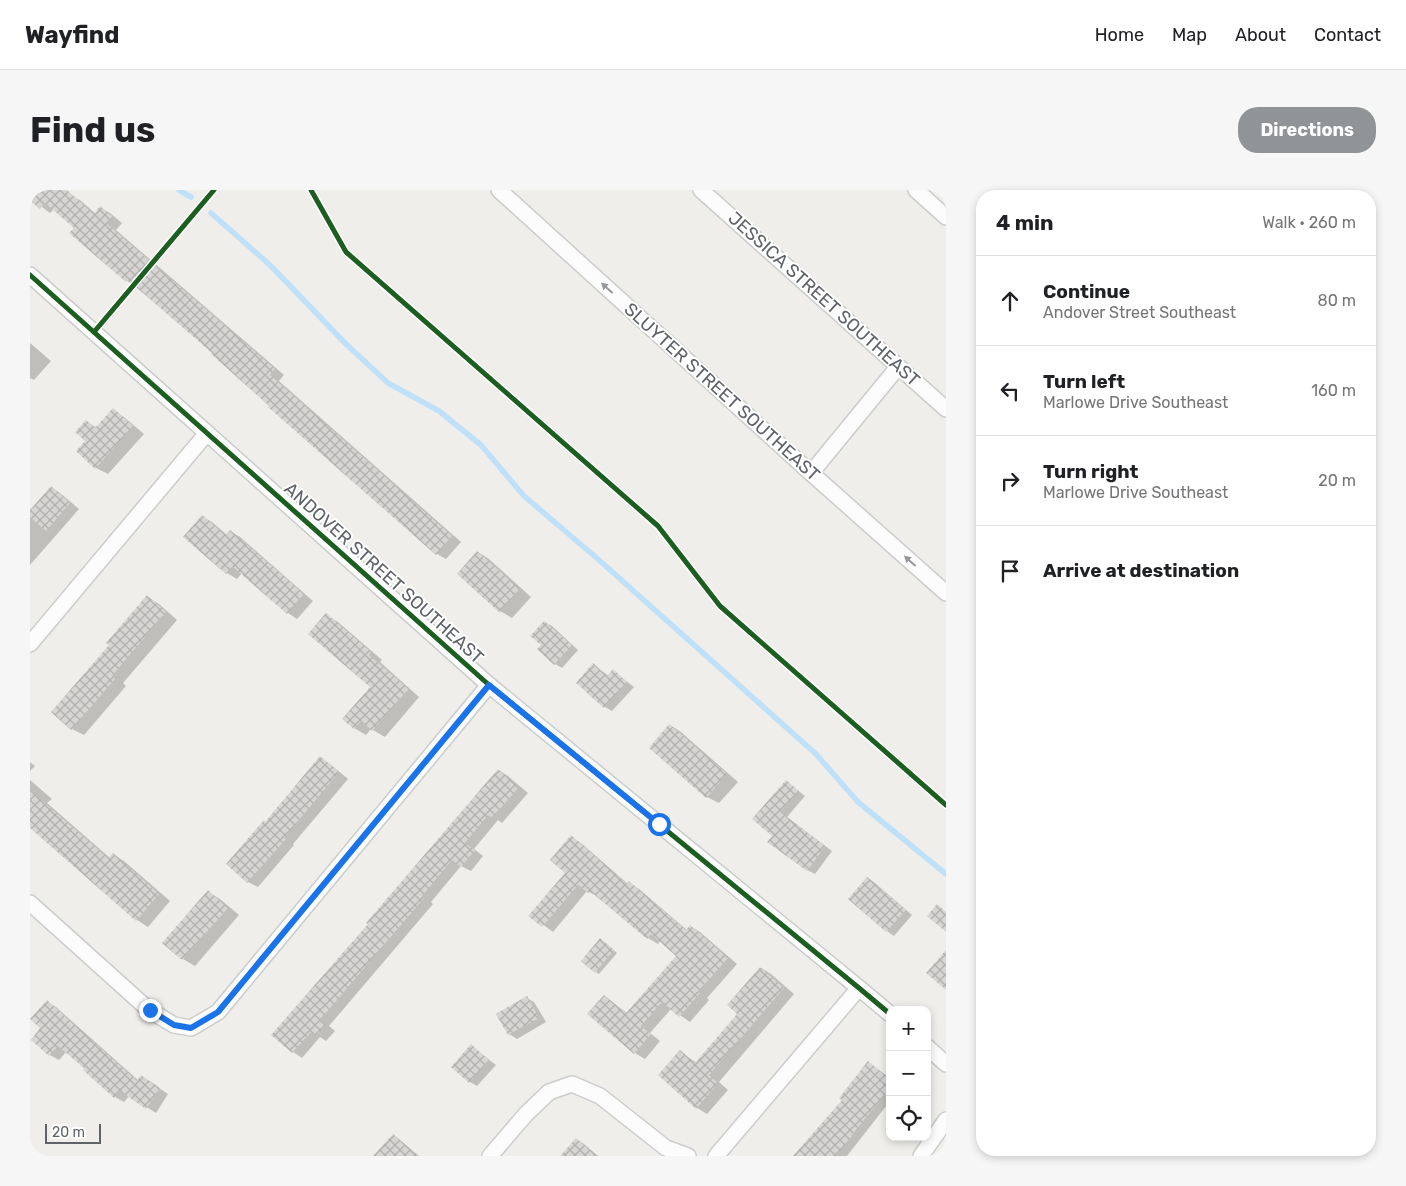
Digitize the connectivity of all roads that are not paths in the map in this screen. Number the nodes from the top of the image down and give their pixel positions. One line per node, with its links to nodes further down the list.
1 (499, 190): 9 (street, SLUYTER STREET SOUTHEAST, one-way to 1)
2 (701, 190): 6 (street, JESSICA STREET SOUTHEAST)
3 (916, 190): 4 (street)
4 (946, 217)
5 (30, 275): 8 (street, ANDOVER STREET SOUTHEAST)
6 (898, 367): 7 (street, JESSICA STREET SOUTHEAST); 9 (street)
7 (946, 409)
8 (207, 433): 11 (street); 12 (street, ANDOVER STREET SOUTHEAST)
9 (811, 473): 10 (street, SLUYTER STREET SOUTHEAST, one-way to 9)
10 (946, 593)
11 (30, 644)
12 (489, 685): 13 (street); 14 (street, ANDOVER STREET SOUTHEAST)
13 (30, 902)
14 (860, 988): 15 (street, ANDOVER STREET SOUTHEAST); 21 (street)
15 (886, 1011)
16 (931, 1051): 17 (street)
17 (946, 1064)
18 (946, 1120): 22 (street)
19 (490, 1156): 20 (street)
20 (688, 1156)
21 (716, 1156)
22 (921, 1156)

